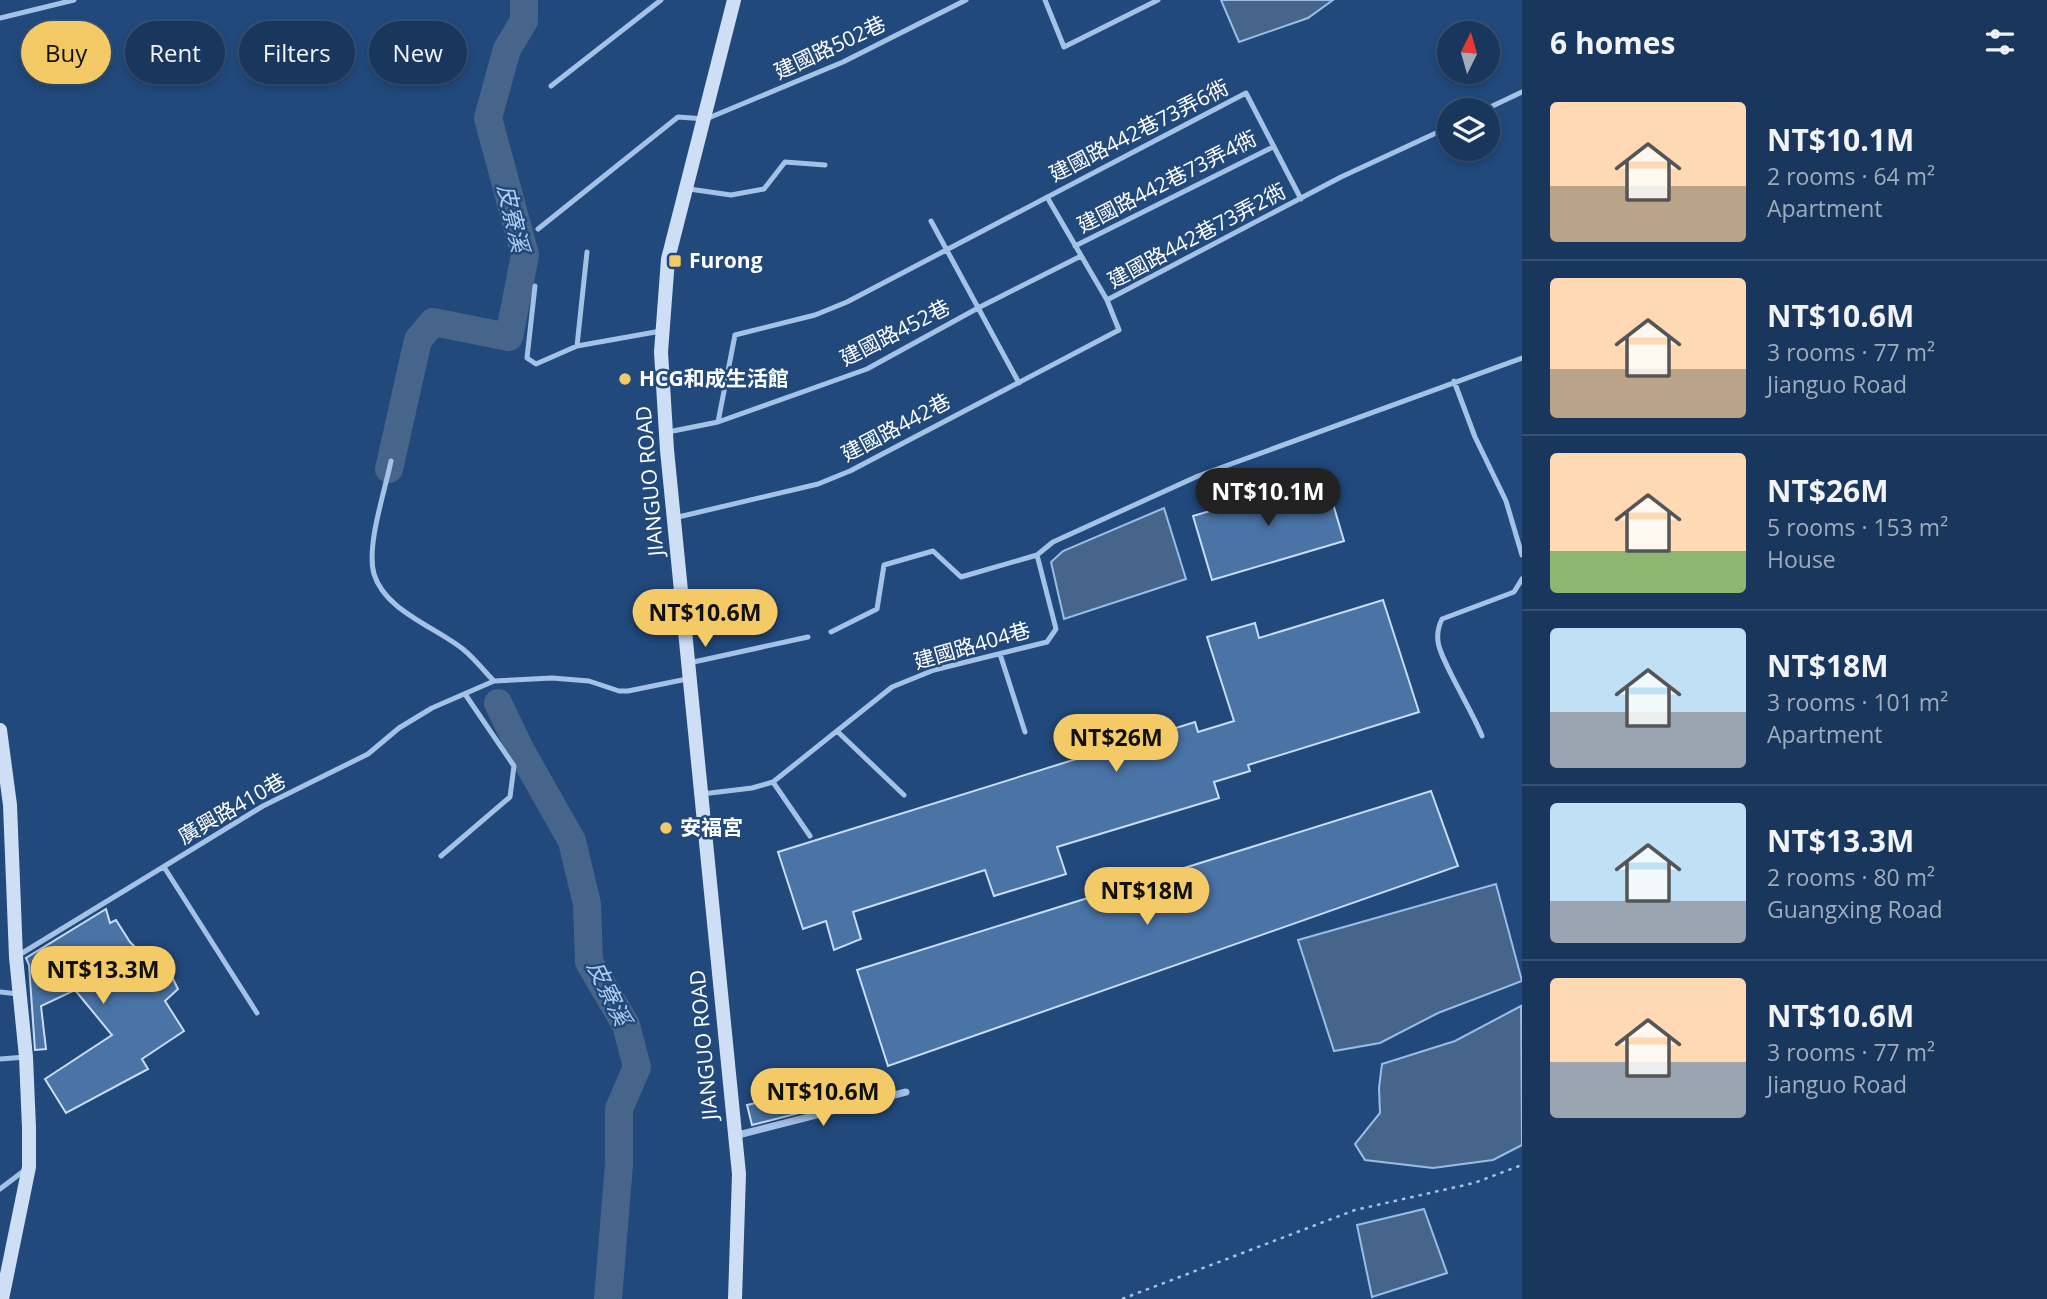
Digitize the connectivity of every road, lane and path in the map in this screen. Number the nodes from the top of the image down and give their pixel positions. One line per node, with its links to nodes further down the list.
1 (74, 0): 7 (lane)
2 (661, 0): 8 (lane)
3 (734, 0): 12 (street, JIANGUO ROAD)
4 (965, 0): 12 (lane, 建國路502巷)
5 (1045, 0): 6 (lane)
6 (1158, 0)
7 (0, 18)
8 (551, 86)
9 (1522, 92): 11 (lane)
10 (1246, 93): 14 (lane, 建國路442巷73弄2衖); 17 (lane, 建國路442巷73弄6衖)
11 (1500, 102)
12 (706, 120): 16 (street, JIANGUO ROAD); 20 (lane)
13 (1437, 133): 18 (lane, 建國路442巷73弄2衖)
14 (1273, 147): 18 (lane, 建國路442巷73弄2衖); 21 (lane, 建國路442巷73弄4衖)
15 (825, 165): 16 (lane)
16 (686, 188): 28 (street, JIANGUO ROAD)
17 (1047, 197): 21 (lane); 22 (lane, 建國路442巷73弄6衖)
18 (1301, 198): 26 (lane, 建國路442巷73弄2衖)
19 (931, 221): 22 (lane)
20 (538, 229)
21 (1075, 246): 24 (lane)
22 (946, 248): 27 (lane); 33 (lane, 建國路442巷73弄6衖)
23 (587, 252): 29 (lane)
24 (1082, 256): 26 (lane); 27 (lane, 建國路452巷)
25 (535, 286): 29 (lane)
26 (1107, 300): 32 (lane, 建國路442巷)
27 (978, 308): 32 (lane); 33 (lane, 建國路452巷)
28 (661, 331): 29 (lane); 34 (street, JIANGUO ROAD)
29 (577, 346)
30 (1522, 358): 31 (lane)
31 (1454, 381): 37 (lane); 38 (lane)
32 (1019, 383): 36 (lane, 建國路442巷)
33 (718, 422): 34 (lane, 建國路452巷)
34 (665, 433): 36 (street, JIANGUO ROAD)
35 (391, 461): 44 (lane)
36 (673, 518): 43 (street, JIANGUO ROAD)
37 (1037, 555): 40 (lane); 42 (lane, 建國路404巷)
38 (1522, 555)
39 (1522, 579): 49 (lane)
40 (831, 632)
41 (808, 637): 43 (lane, 廣興路410巷)
42 (1000, 654): 47 (lane, 建國路404巷); 48 (lane)
43 (690, 671): 44 (lane, 廣興路410巷); 51 (street, JIANGUO ROAD)
44 (494, 681): 45 (lane, 廣興路410巷)
45 (465, 694): 54 (lane); 55 (lane, 廣興路410巷)
46 (0, 730): 56 (street)
47 (838, 732): 50 (lane, 建國路404巷); 52 (lane)
48 (1025, 732)
49 (1482, 736)
50 (773, 782): 51 (lane, 建國路404巷); 53 (lane)
51 (702, 794): 63 (street, JIANGUO ROAD)
52 (904, 795)
53 (810, 836)
54 (441, 856)
55 (164, 867): 56 (lane, 廣興路410巷); 59 (lane)
56 (16, 957): 58 (street)
57 (0, 992): 58 (lane)
58 (19, 994): 60 (street)
59 (257, 1013)
60 (26, 1057): 61 (lane); 65 (street)
61 (0, 1059)
62 (906, 1092): 63 (street)
63 (733, 1137): 68 (street, JIANGUO ROAD)
64 (1522, 1165): 69 (path)
65 (29, 1167): 66 (lane); 67 (street)
66 (0, 1189)
67 (2, 1299)
68 (735, 1299)
69 (1122, 1299)

